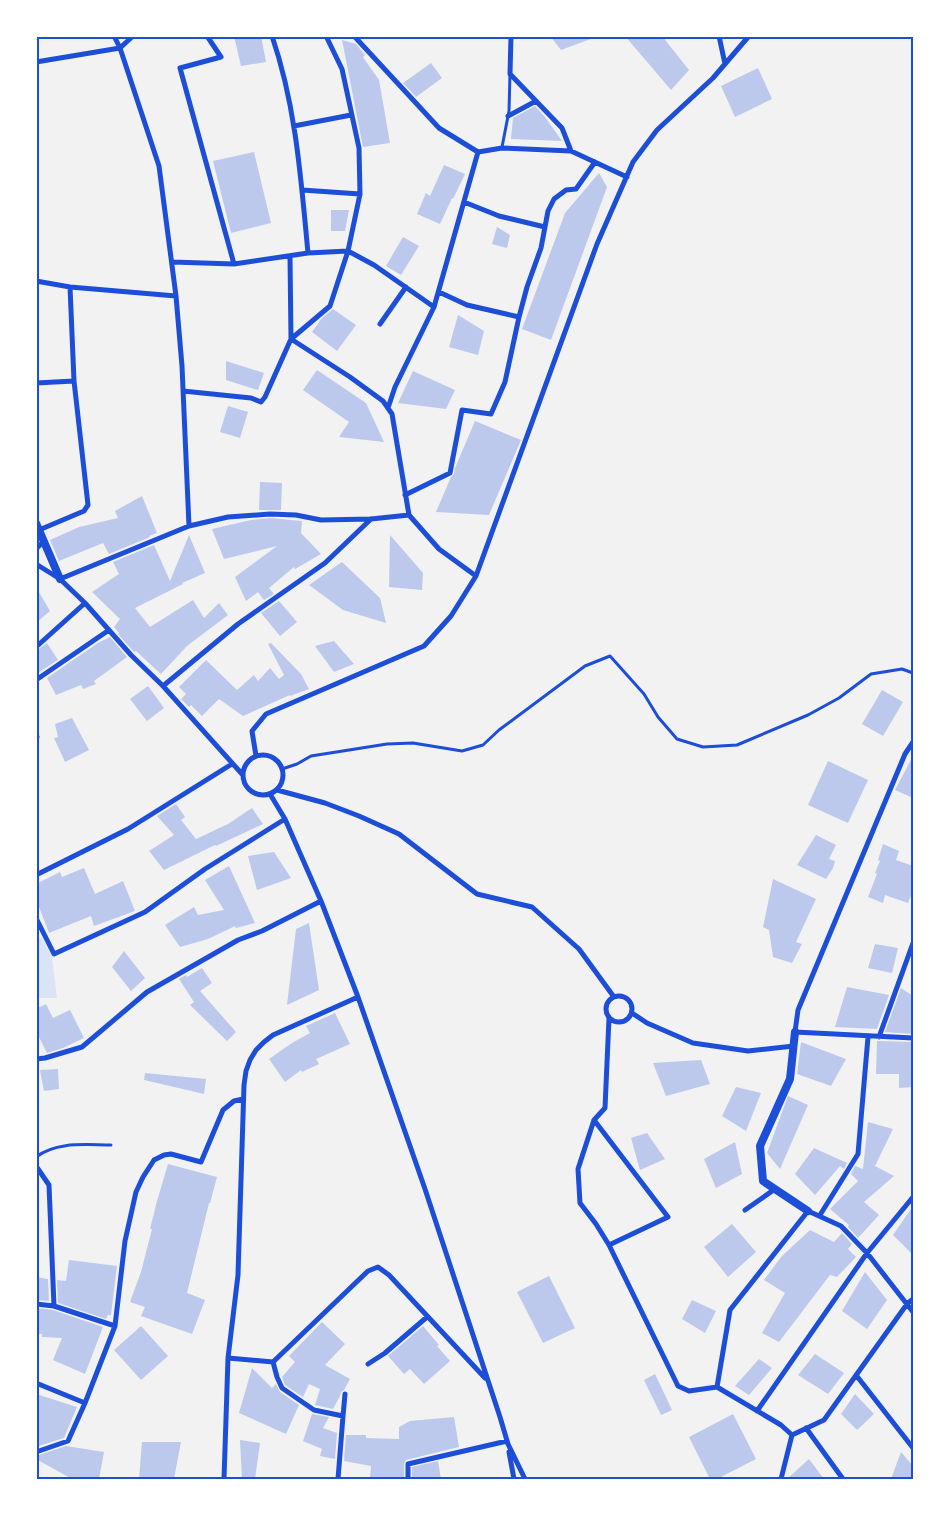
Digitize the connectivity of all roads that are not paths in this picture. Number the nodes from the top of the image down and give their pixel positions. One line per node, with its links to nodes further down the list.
1 (114, 36): 10 (street)
2 (133, 36): 10 (street)
3 (207, 36): 31 (street)
4 (272, 36): 17 (street)
5 (326, 36): 15 (street)
6 (354, 36): 20 (street)
7 (511, 36): 13 (street)
8 (718, 36): 12 (street)
9 (749, 36): 12 (street)
10 (120, 48): 11 (street); 30 (street)
11 (36, 62)
12 (725, 64): 22 (street)
13 (510, 74): 14 (street); 16 (lane)
14 (536, 101): 16 (street); 19 (street)
15 (351, 115): 17 (street); 24 (street)
16 (508, 116): 18 (lane)
17 (294, 126): 23 (street)
18 (502, 148): 19 (street); 20 (street)
19 (571, 151): 21 (street)
20 (478, 152): 25 (street)
21 (596, 162): 22 (street); 26 (street)
22 (627, 177): 53 (street)
23 (302, 190): 24 (street); 28 (street)
24 (360, 194): 27 (street)
25 (464, 202): 26 (street); 35 (street)
26 (546, 228): 38 (street)
27 (348, 251): 28 (street); 34 (street); 40 (street)
28 (308, 253): 29 (street)
29 (290, 256): 31 (street); 40 (street)
30 (172, 262): 31 (street); 36 (street)
31 (234, 264)
32 (36, 281): 33 (street)
33 (70, 287): 36 (street); 41 (street)
34 (406, 287): 37 (street); 39 (street)
35 (439, 292): 37 (street); 38 (street)
36 (176, 296): 43 (street)
37 (434, 307): 44 (street)
38 (519, 317): 45 (street)
39 (380, 324)
40 (291, 339): 43 (street); 44 (street)
41 (74, 381): 42 (street); 49 (street)
42 (36, 383)
43 (184, 391): 48 (street)
44 (388, 408): 45 (street)
45 (405, 496): 46 (street)
46 (409, 515): 47 (street); 53 (street)
47 (371, 519): 48 (street); 60 (street)
48 (189, 526): 54 (street)
49 (38, 527): 50 (street)
50 (44, 541): 51 (street); 54 (street)
51 (36, 549)
52 (36, 564): 54 (street)
53 (476, 576): 62 (street)
54 (60, 579): 55 (street)
55 (85, 603): 56 (street); 57 (street)
56 (109, 630): 59 (street); 60 (street)
57 (36, 647)
58 (913, 673): 64 (lane)
59 (36, 680)
60 (163, 686): 63 (street)
61 (913, 742): 77 (street)
62 (256, 756): 64 (street); 65 (street)
63 (232, 764): 65 (street); 69 (street)
64 (282, 768): 66 (street)
65 (242, 774): 67 (street)
66 (277, 790): 67 (street); 74 (street)
67 (270, 794): 68 (street)
68 (285, 819): 70 (street); 71 (street)
69 (36, 875)
70 (321, 900): 73 (street); 82 (street)
71 (36, 918)
72 (913, 943): 79 (street)
73 (358, 997): 83 (street); 106 (street)
74 (614, 997): 75 (street); 76 (street)
75 (632, 1013): 76 (street); 81 (street)
76 (609, 1018): 84 (street)
77 (795, 1032): 78 (street); 81 (street)
78 (868, 1037): 79 (street); 92 (street)
79 (879, 1037): 80 (street)
80 (913, 1038)
81 (794, 1046): 88 (street)
82 (36, 1059)
83 (243, 1099): 101 (street); 102 (street)
84 (594, 1120): 93 (street); 93 (street)
85 (111, 1145): 86 (lane)
86 (36, 1157)
87 (36, 1166): 98 (street)
88 (775, 1189): 90 (street); 91 (street)
89 (913, 1197): 94 (street)
90 (745, 1210)
91 (808, 1211): 92 (street); 108 (street)
92 (820, 1215): 94 (street)
93 (609, 1245): 108 (street)
94 (867, 1253): 97 (street); 111 (street)
95 (913, 1299): 97 (street)
96 (36, 1304): 98 (street)
97 (906, 1304): 99 (street); 105 (street)
98 (54, 1306): 101 (street)
99 (913, 1312)
100 (427, 1317): 103 (street); 104 (street); 106 (street)
101 (115, 1326): 110 (street)
102 (228, 1358): 103 (street); 118 (street)
103 (273, 1362): 112 (street)
104 (368, 1364)
105 (856, 1375): 113 (street); 116 (street)
106 (487, 1380): 115 (street)
107 (36, 1383): 110 (street)
108 (717, 1387): 111 (street)
109 (345, 1394): 112 (street)
110 (85, 1403): 117 (street)
111 (757, 1411): 114 (street)
112 (343, 1416): 119 (street)
113 (806, 1428): 114 (street); 124 (street)
114 (792, 1435): 123 (street)
115 (507, 1443): 120 (street); 121 (street); 122 (street)
116 (913, 1448)
117 (36, 1452)
118 (224, 1479)
119 (338, 1479)
120 (408, 1479)
121 (514, 1479)
122 (524, 1479)
123 (781, 1479)
124 (843, 1479)

